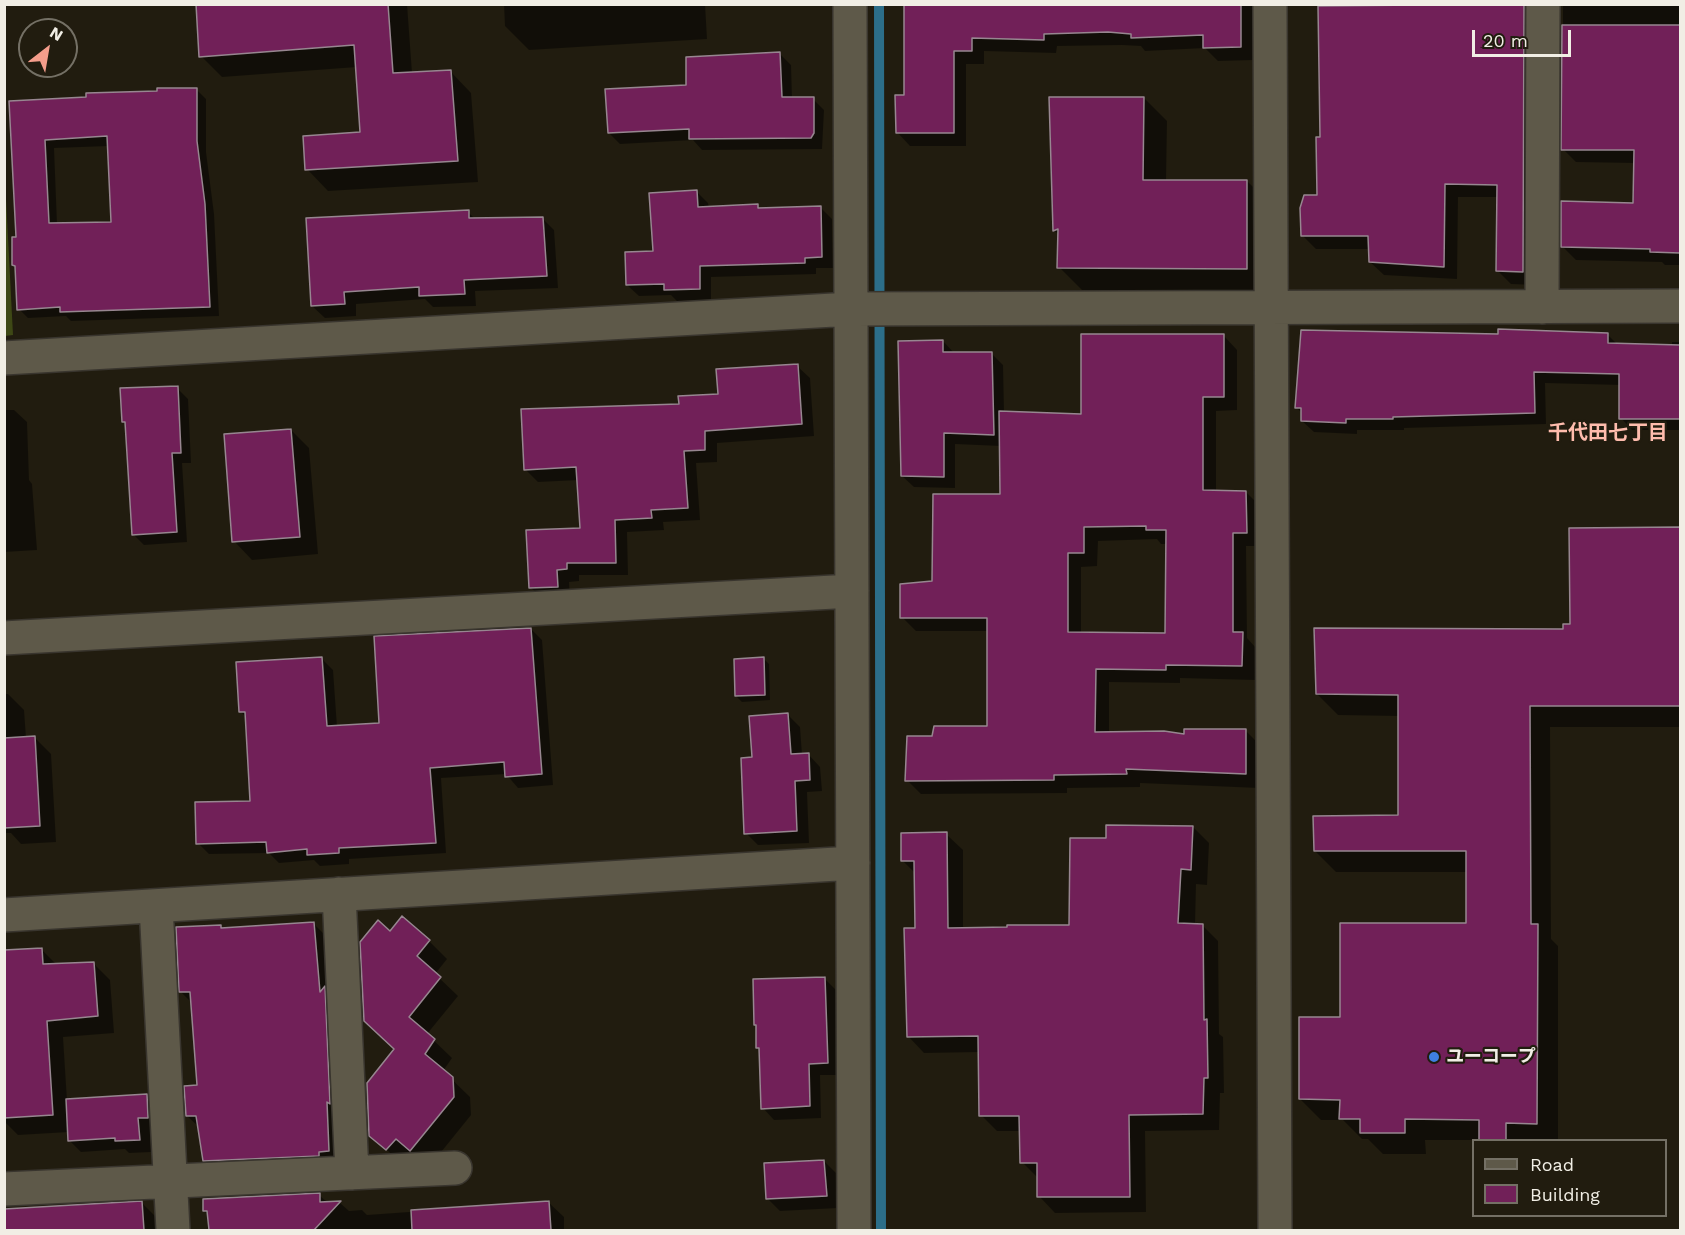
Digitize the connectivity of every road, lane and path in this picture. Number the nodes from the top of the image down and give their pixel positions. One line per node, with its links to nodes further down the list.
1 (850, 4): 7 (street)
2 (1270, 4): 6 (street)
3 (1543, 4): 5 (street)
4 (1680, 306): 5 (street)
5 (1542, 307): 6 (street)
6 (1270, 308): 7 (street); 21 (street)
7 (851, 309): 8 (street); 9 (street)
8 (4, 358)
9 (852, 591): 10 (street); 11 (street)
10 (4, 638)
11 (854, 863): 12 (street); 20 (street)
12 (339, 894): 13 (street); 16 (street)
13 (156, 906): 14 (street); 17 (street)
14 (4, 915)
15 (455, 1168): 16 (street)
16 (352, 1173): 17 (street)
17 (172, 1182): 18 (street); 19 (street)
18 (4, 1190)
19 (173, 1230)
20 (854, 1230)
21 (1275, 1230)

